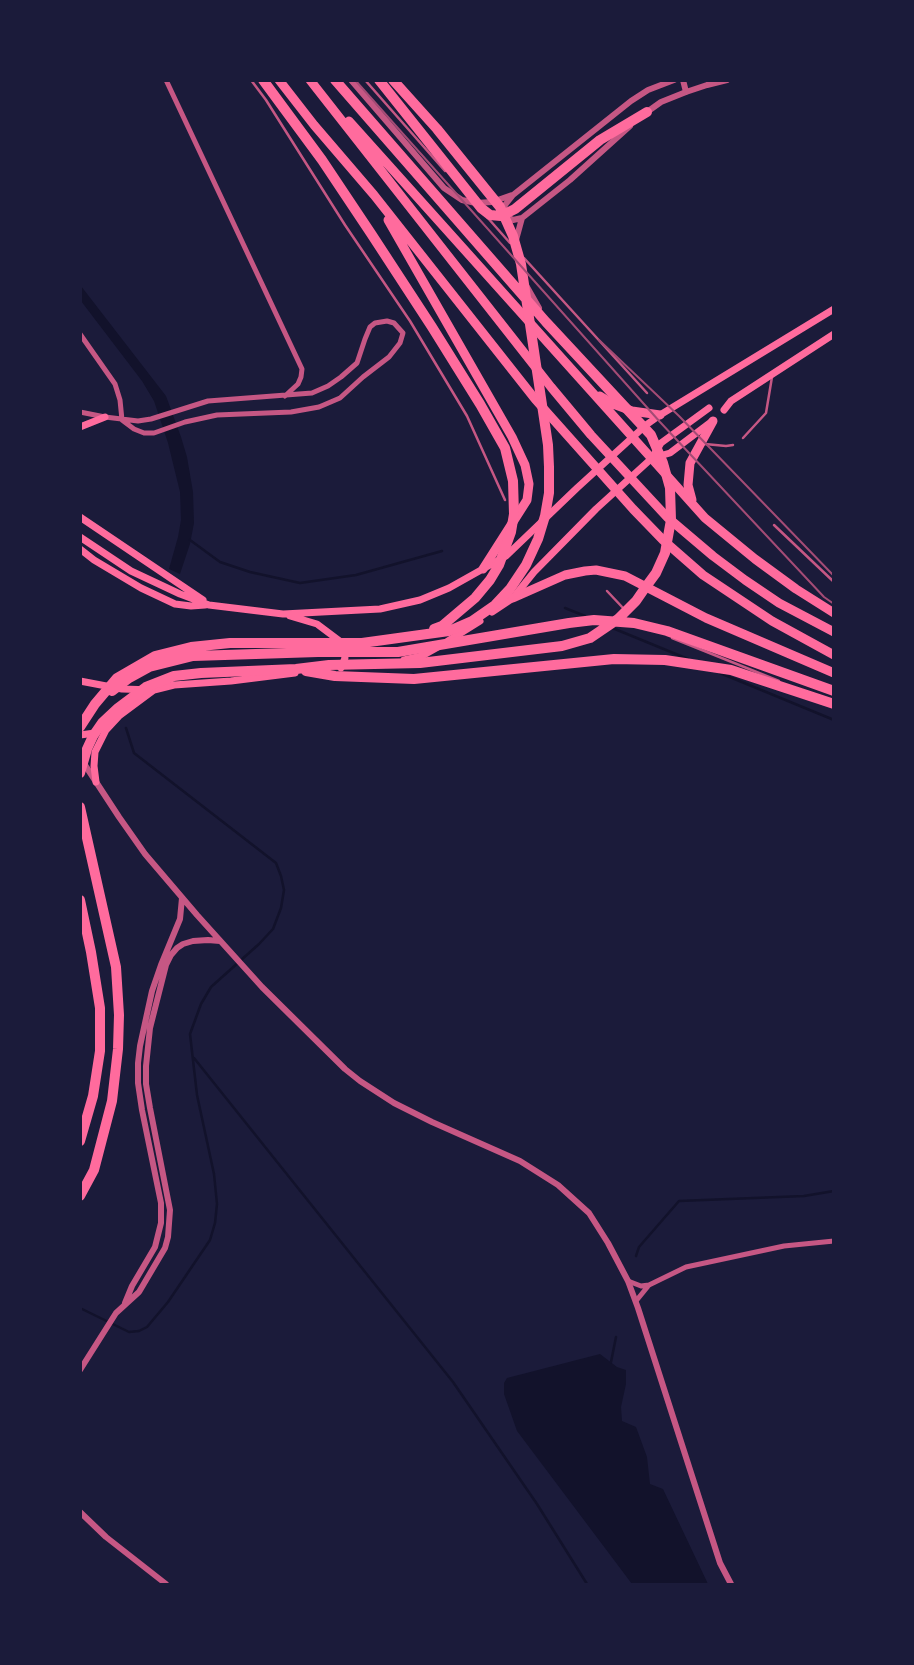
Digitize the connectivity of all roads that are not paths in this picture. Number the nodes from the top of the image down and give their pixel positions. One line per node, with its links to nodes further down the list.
1 (166, 80): 31 (street)
2 (251, 80): 46 (lane)
3 (263, 80): 60 (highway)
4 (279, 80): 19 (highway)
5 (312, 80): 29 (highway); 59 (highway)
6 (335, 80): 25 (highway)
7 (351, 80): 20 (street)
8 (365, 80): 22 (lane)
9 (379, 80): 18 (highway)
10 (393, 80): 60 (highway)
11 (655, 80): 16 (street)
12 (674, 80): 16 (street)
13 (683, 80): 17 (street)
14 (727, 80): 15 (street)
15 (701, 83): 17 (street)
16 (648, 90): 20 (street)
17 (686, 92): 18 (street)
18 (647, 112): 21 (street)
19 (374, 195): 52 (highway); 61 (highway)
20 (513, 195): 21 (street)
21 (522, 218): 25 (street)
22 (510, 243)
23 (521, 256): 30 (lane)
24 (834, 310): 35 (main road)
25 (547, 322): 63 (highway)
26 (80, 334): 37 (street)
27 (834, 334): 28 (main road)
28 (772, 374): 32 (main road); 40 (lane)
29 (592, 392): 35 (highway); 41 (highway)
30 (647, 393)
31 (285, 396): 37 (street); 37 (street)
32 (722, 407)
33 (709, 408): 45 (main road)
34 (80, 412): 36 (street)
35 (660, 415): 41 (main road)
36 (105, 417): 37 (street); 39 (main road)
37 (122, 419)
38 (715, 420): 42 (main road); 43 (highway)
39 (80, 427)
40 (743, 438)
41 (629, 440): 45 (highway); 52 (main road)
42 (686, 441): 43 (lane); 45 (main road)
43 (700, 443): 44 (lane); 47 (highway)
44 (733, 445)
45 (648, 461): 47 (highway); 55 (main road)
46 (505, 500)
47 (693, 504): 57 (highway)
48 (80, 517): 56 (main road)
49 (774, 525): 53 (lane)
50 (80, 537): 56 (main road)
51 (80, 549): 56 (main road)
52 (483, 569): 58 (main road)
53 (834, 582)
54 (607, 592): 69 (lane)
55 (513, 598): 62 (main road); 64 (highway)
56 (209, 605): 58 (main road)
57 (834, 613)
58 (283, 614): 62 (main road)
59 (834, 632)
60 (417, 636): 68 (highway)
61 (834, 655)
62 (341, 668): 66 (main road)
63 (296, 669): 69 (highway); 74 (highway)
64 (834, 673)
65 (80, 681): 66 (main road)
66 (154, 690): 71 (main road)
67 (834, 691): 68 (highway)
68 (94, 704): 70 (highway)
69 (834, 704)
70 (80, 727)
71 (106, 730): 72 (main road); 75 (main road)
72 (80, 735)
73 (80, 758): 75 (street)
74 (80, 773)
75 (96, 782): 77 (street)
76 (80, 807): 81 (highway)
77 (182, 898): 79 (street); 86 (street)
78 (80, 900): 80 (highway)
79 (220, 941): 83 (street); 86 (street)
80 (80, 1141)
81 (82, 1194)
82 (834, 1241): 84 (street)
83 (628, 1281): 84 (street); 85 (street)
84 (649, 1285): 85 (street)
85 (636, 1301): 90 (street)
86 (124, 1305): 87 (street)
87 (80, 1370)
88 (80, 1512): 89 (street)
89 (166, 1584)
90 (731, 1584)

